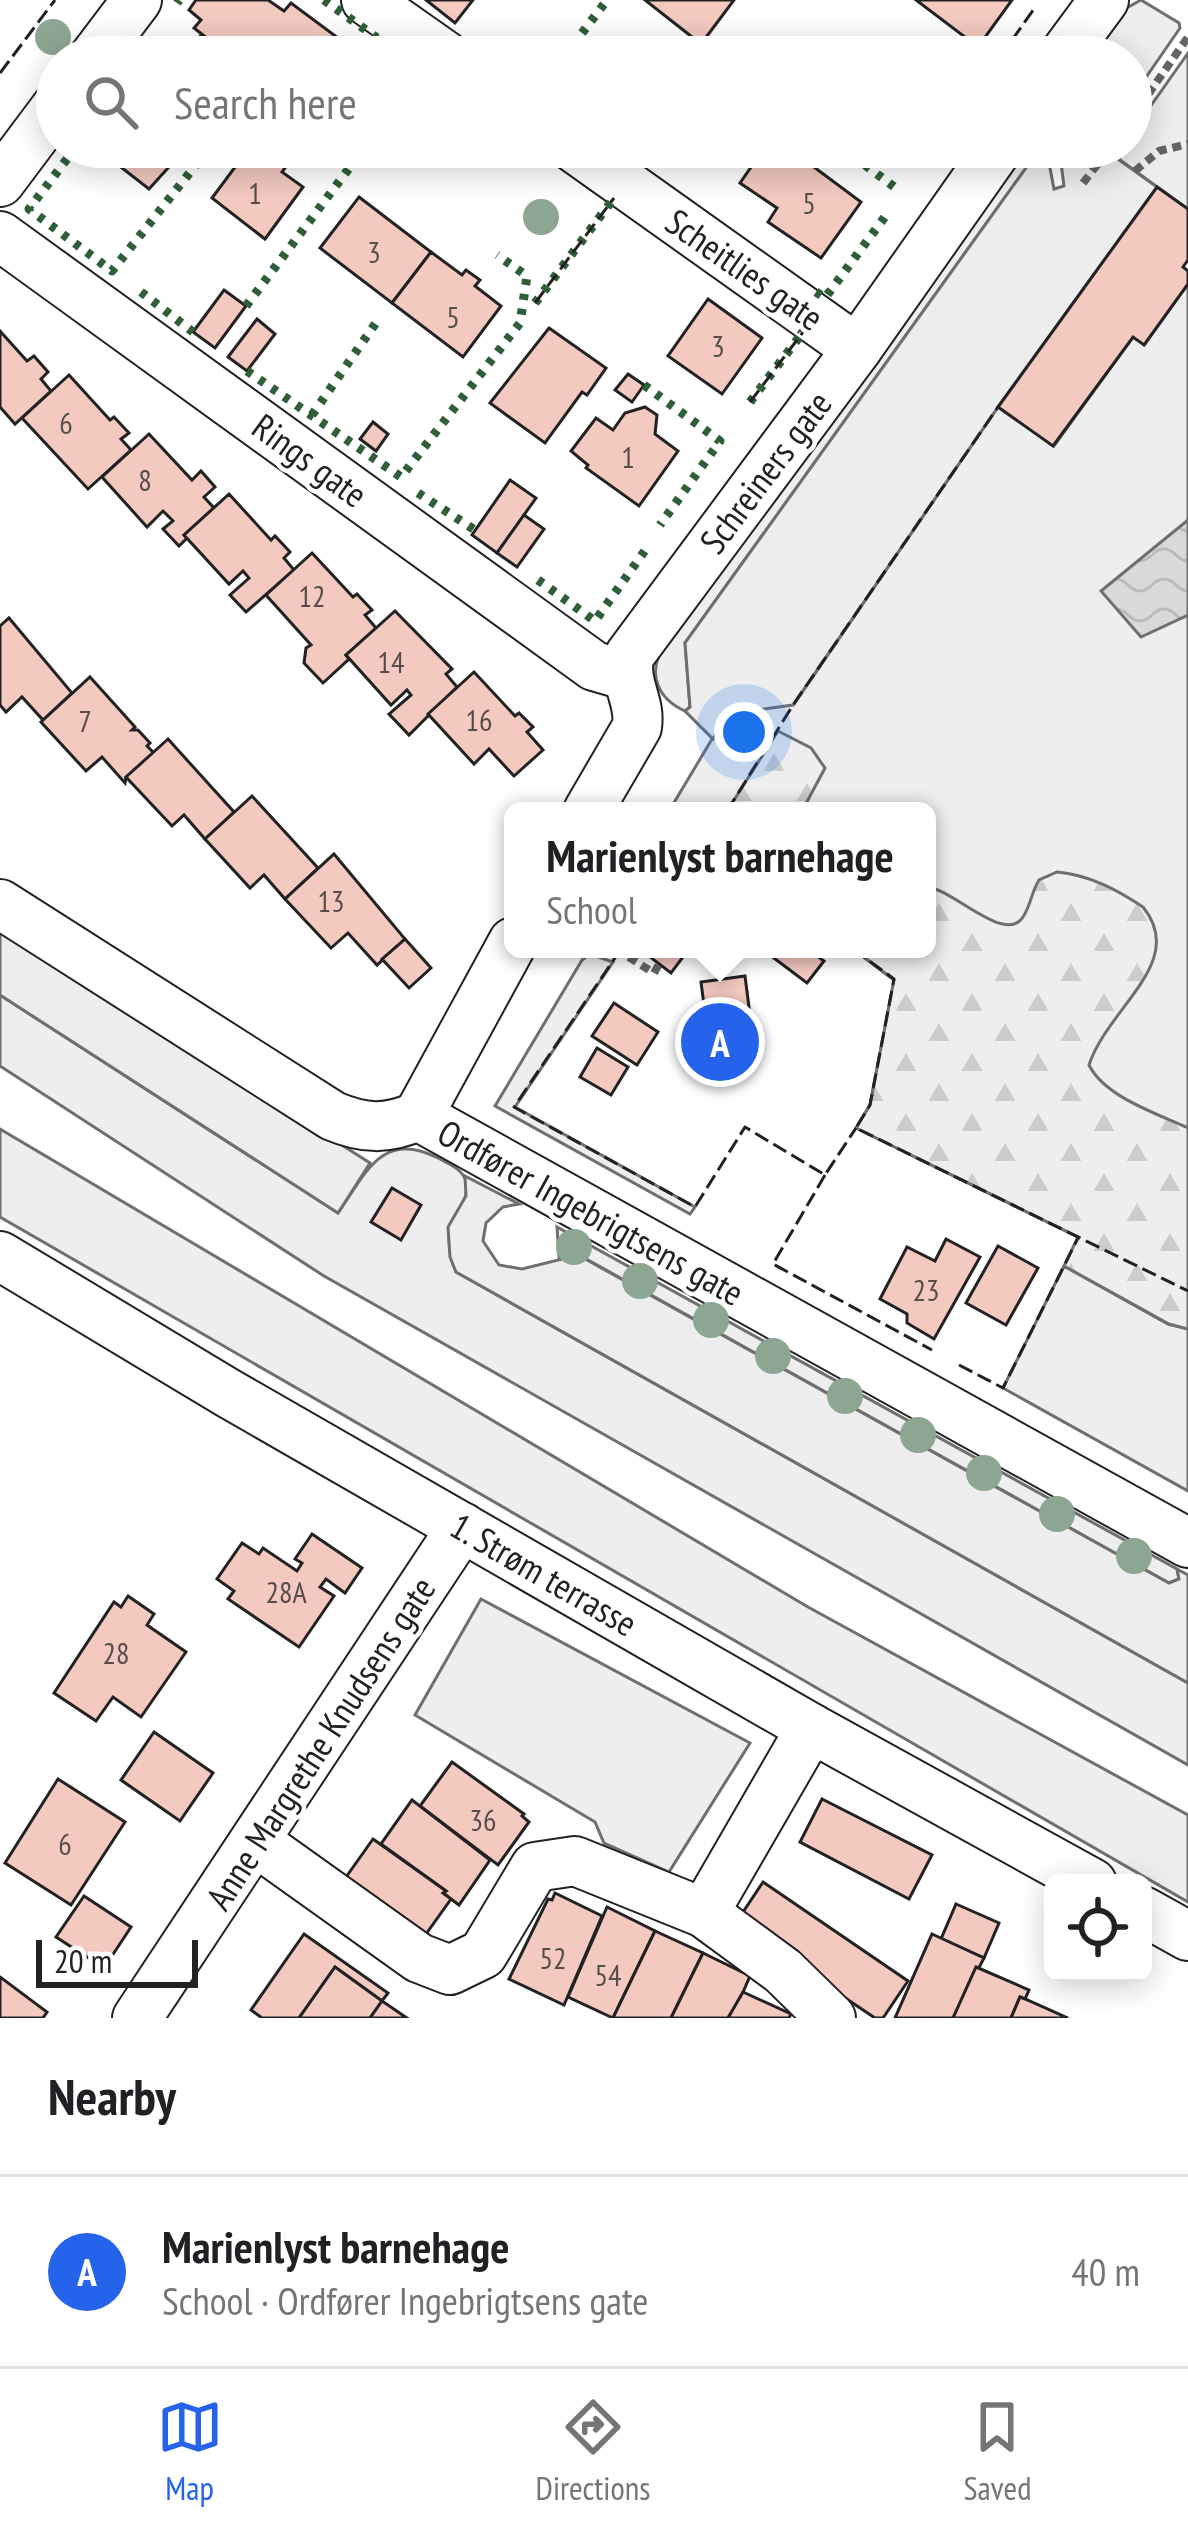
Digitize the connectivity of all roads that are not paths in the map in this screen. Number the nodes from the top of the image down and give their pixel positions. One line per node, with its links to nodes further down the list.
1 (136, 0): 4 (street)
2 (367, 0): 5 (street)
3 (1104, 0): 6 (street)
4 (109, 36)
5 (418, 36)
6 (1077, 36)
7 (36, 134): 10 (street)
8 (603, 168): 12 (street, Scheitlies gate)
9 (984, 168): 12 (street, Schreiners gate)
10 (0, 182)
11 (0, 236): 13 (street, Rings gate)
12 (857, 349): 13 (street, Schreiners gate)
13 (626, 675): 14 (street)
14 (593, 802)
15 (0, 904): 17 (street, Ordfører Ingebrigtsens gate)
16 (504, 958): 17 (street)
17 (418, 1116): 20 (street, Ordfører Ingebrigtsens gate)
18 (0, 1256): 19 (street, 1. Strøm terrasse)
19 (462, 1527): 21 (street, 1. Strøm terrasse); 22 (street, Anne Margrethe Knudsens gate)
20 (1188, 1543)
21 (812, 1728): 23 (street, 1. Strøm terrasse); 24 (street)
22 (255, 1841): 24 (street); 27 (street, Anne Margrethe Knudsens gate)
23 (1077, 1874)
24 (704, 1913): 28 (street)
25 (1152, 1916): 26 (street)
26 (1188, 1936)
27 (137, 2018)
28 (831, 2018)

